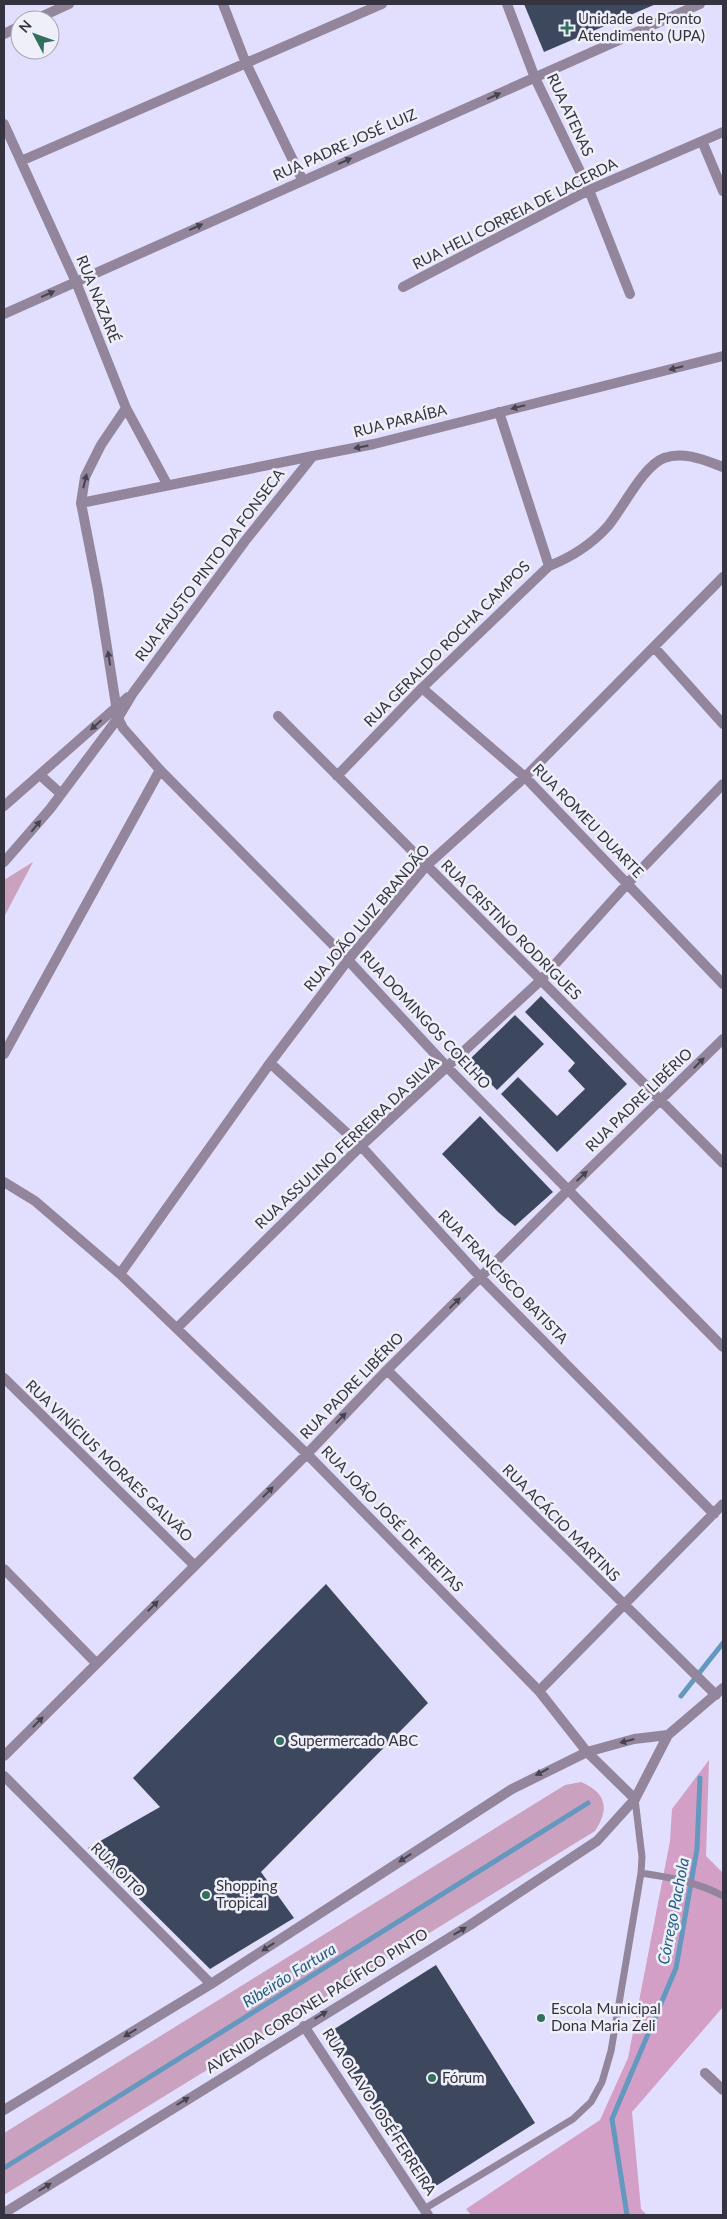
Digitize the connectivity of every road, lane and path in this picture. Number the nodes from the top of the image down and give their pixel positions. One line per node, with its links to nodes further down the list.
1 (69, 4): 6 (street)
2 (223, 4): 7 (street)
3 (382, 4): 7 (street)
4 (507, 4): 8 (street, RUA ATENAS)
5 (700, 4): 8 (street, RUA PADRE JOSÉ LUIZ)
6 (56, 10)
7 (246, 61): 12 (street); 13 (street)
8 (535, 78): 13 (street, RUA PADRE JOSÉ LUIZ, one-way to 8); 14 (street, RUA ATENAS)
9 (4, 124): 12 (street, RUA NAZARÉ)
10 (723, 132): 11 (street, RUA HELI CORREIA DE LACERDA)
11 (702, 142): 14 (street, RUA HELI CORREIA DE LACERDA); 15 (street)
12 (21, 161): 16 (street, RUA NAZARÉ)
13 (302, 180): 16 (street, RUA PADRE JOSÉ LUIZ, one-way to 13)
14 (588, 190): 17 (street, RUA HELI CORREIA DE LACERDA); 18 (street, RUA ATENAS)
15 (723, 191)
16 (76, 282): 19 (street, RUA PADRE JOSÉ LUIZ, one-way to 16); 21 (street, RUA NAZARÉ)
17 (403, 287)
18 (630, 294)
19 (4, 314)
20 (723, 356): 22 (street, RUA PARAÍBA, one-way to 22)
21 (126, 408): 25 (street, RUA NAZARÉ); 26 (street, RUA DOMINGOS COELHO, one-way to 21)
22 (498, 412): 23 (street, RUA PARAÍBA, one-way to 23); 27 (street)
23 (313, 456): 25 (street, RUA PARAÍBA); 31 (street, RUA FAUSTO PINTO DA FONSECA)
24 (723, 467): 27 (street, RUA GERALDO ROCHA CAMPOS)
25 (167, 484): 26 (street, RUA PARAÍBA)
26 (81, 503): 32 (street, RUA DOMINGOS COELHO, one-way to 26)
27 (548, 566): 30 (street, RUA GERALDO ROCHA CAMPOS)
28 (723, 577): 29 (street, RUA JOÃO LUIZ BRANDÃO)
29 (654, 648): 35 (street); 39 (street, RUA JOÃO LUIZ BRANDÃO)
30 (422, 688): 38 (street, RUA GERALDO ROCHA CAMPOS); 39 (street, RUA ROMEU DUARTE)
31 (133, 693): 32 (street, RUA FAUSTO PINTO DA FONSECA); 34 (street, RUA FAUSTO PINTO DA FONSECA)
32 (117, 706): 34 (street, RUA DOMINGOS COELHO); 37 (street, RUA FAUSTO PINTO DA FONSECA, one-way to 37)
33 (278, 716): 38 (street, RUA CRISTINO RODRIGUES)
34 (118, 718): 36 (street, RUA DOMINGOS COELHO); 41 (street, RUA FAUSTO PINTO DA FONSECA)
35 (723, 724)
36 (160, 770): 46 (street, RUA DOMINGOS COELHO); 50 (street)
37 (40, 775): 41 (street); 42 (street, RUA FAUSTO PINTO DA FONSECA)
38 (337, 776): 44 (street, RUA CRISTINO RODRIGUES)
39 (525, 777): 44 (street, RUA JOÃO LUIZ BRANDÃO); 45 (street, RUA ROMEU DUARTE)
40 (723, 784): 45 (street, RUA ASSULINO FERREIRA DA SILVA)
41 (60, 793): 43 (street, RUA FAUSTO PINTO DA FONSECA, one-way to 41)
42 (4, 806)
43 (4, 862)
44 (426, 866): 46 (street, RUA JOÃO LUIZ BRANDÃO); 47 (street, RUA CRISTINO RODRIGUES)
45 (628, 883): 47 (street, RUA ASSULINO FERREIRA DA SILVA); 48 (street, RUA ROMEU DUARTE)
46 (348, 960): 51 (street, RUA JOÃO LUIZ BRANDÃO); 52 (street, RUA DOMINGOS COELHO)
47 (540, 981): 52 (street, RUA ASSULINO FERREIRA DA SILVA); 53 (street, RUA CRISTINO RODRIGUES)
48 (723, 984)
49 (723, 1039): 53 (street, RUA PADRE LIBÉRIO, one-way to 49)
50 (4, 1054)
51 (270, 1063): 54 (street, RUA FRANCISCO BATISTA); 58 (street, RUA JOÃO LUIZ BRANDÃO)
52 (448, 1068): 54 (street, RUA ASSULINO FERREIRA DA SILVA); 57 (street, RUA DOMINGOS COELHO)
53 (662, 1100): 55 (street, RUA CRISTINO RODRIGUES); 57 (street, RUA PADRE LIBÉRIO, one-way to 53)
54 (361, 1146): 59 (street, RUA FRANCISCO BATISTA); 60 (street, RUA ASSULINO FERREIRA DA SILVA)
55 (723, 1163)
56 (4, 1182): 58 (street, RUA JOÃO JOSÉ DE FREITAS)
57 (569, 1189): 59 (street, RUA PADRE LIBÉRIO); 61 (street, RUA DOMINGOS COELHO)
58 (120, 1274): 60 (street, RUA JOÃO JOSÉ DE FREITAS)
59 (481, 1278): 62 (street, RUA PADRE LIBÉRIO, one-way to 59); 66 (street, RUA FRANCISCO BATISTA)
60 (177, 1328): 64 (street, RUA JOÃO JOSÉ DE FREITAS)
61 (723, 1347)
62 (387, 1370): 64 (street, RUA PADRE LIBÉRIO, one-way to 62); 69 (street, RUA ACÁCIO MARTINS)
63 (4, 1378): 67 (street, RUA VINÍCIUS MORAES GALVÃO)
64 (307, 1454): 67 (street, RUA PADRE LIBÉRIO, one-way to 64); 71 (street, RUA JOÃO JOSÉ DE FREITAS)
65 (723, 1504): 66 (street)
66 (714, 1514): 69 (street)
67 (194, 1565): 70 (street, RUA PADRE LIBÉRIO, one-way to 67)
68 (4, 1569): 70 (street)
69 (624, 1607): 71 (street); 72 (street, RUA ACÁCIO MARTINS)
70 (96, 1663): 75 (street, RUA PADRE LIBÉRIO, one-way to 70)
71 (539, 1691): 74 (street, RUA JOÃO JOSÉ DE FREITAS)
72 (720, 1692): 73 (street)
73 (668, 1735): 74 (street, one-way to 74); 77 (street, AVENIDA CORONEL PACÍFICO PINTO)
74 (587, 1752): 77 (street, RUA JOÃO JOSÉ DE FREITAS); 80 (street, one-way to 80)
75 (4, 1756)
76 (4, 1776): 80 (street, RUA OITO)
77 (635, 1799): 78 (lane); 81 (street, AVENIDA CORONEL PACÍFICO PINTO, one-way to 77)
78 (640, 1873): 79 (lane); 85 (lane)
79 (723, 1896)
80 (211, 1984): 84 (street, one-way to 84)
81 (304, 2026): 85 (street, RUA OLAVO JOSÉ FERREIRA); 86 (street, AVENIDA CORONEL PACÍFICO PINTO, one-way to 81)
82 (706, 2074): 83 (street)
83 (723, 2090)
84 (4, 2110)
85 (426, 2212): 87 (street)
86 (4, 2213)
87 (415, 2215)

